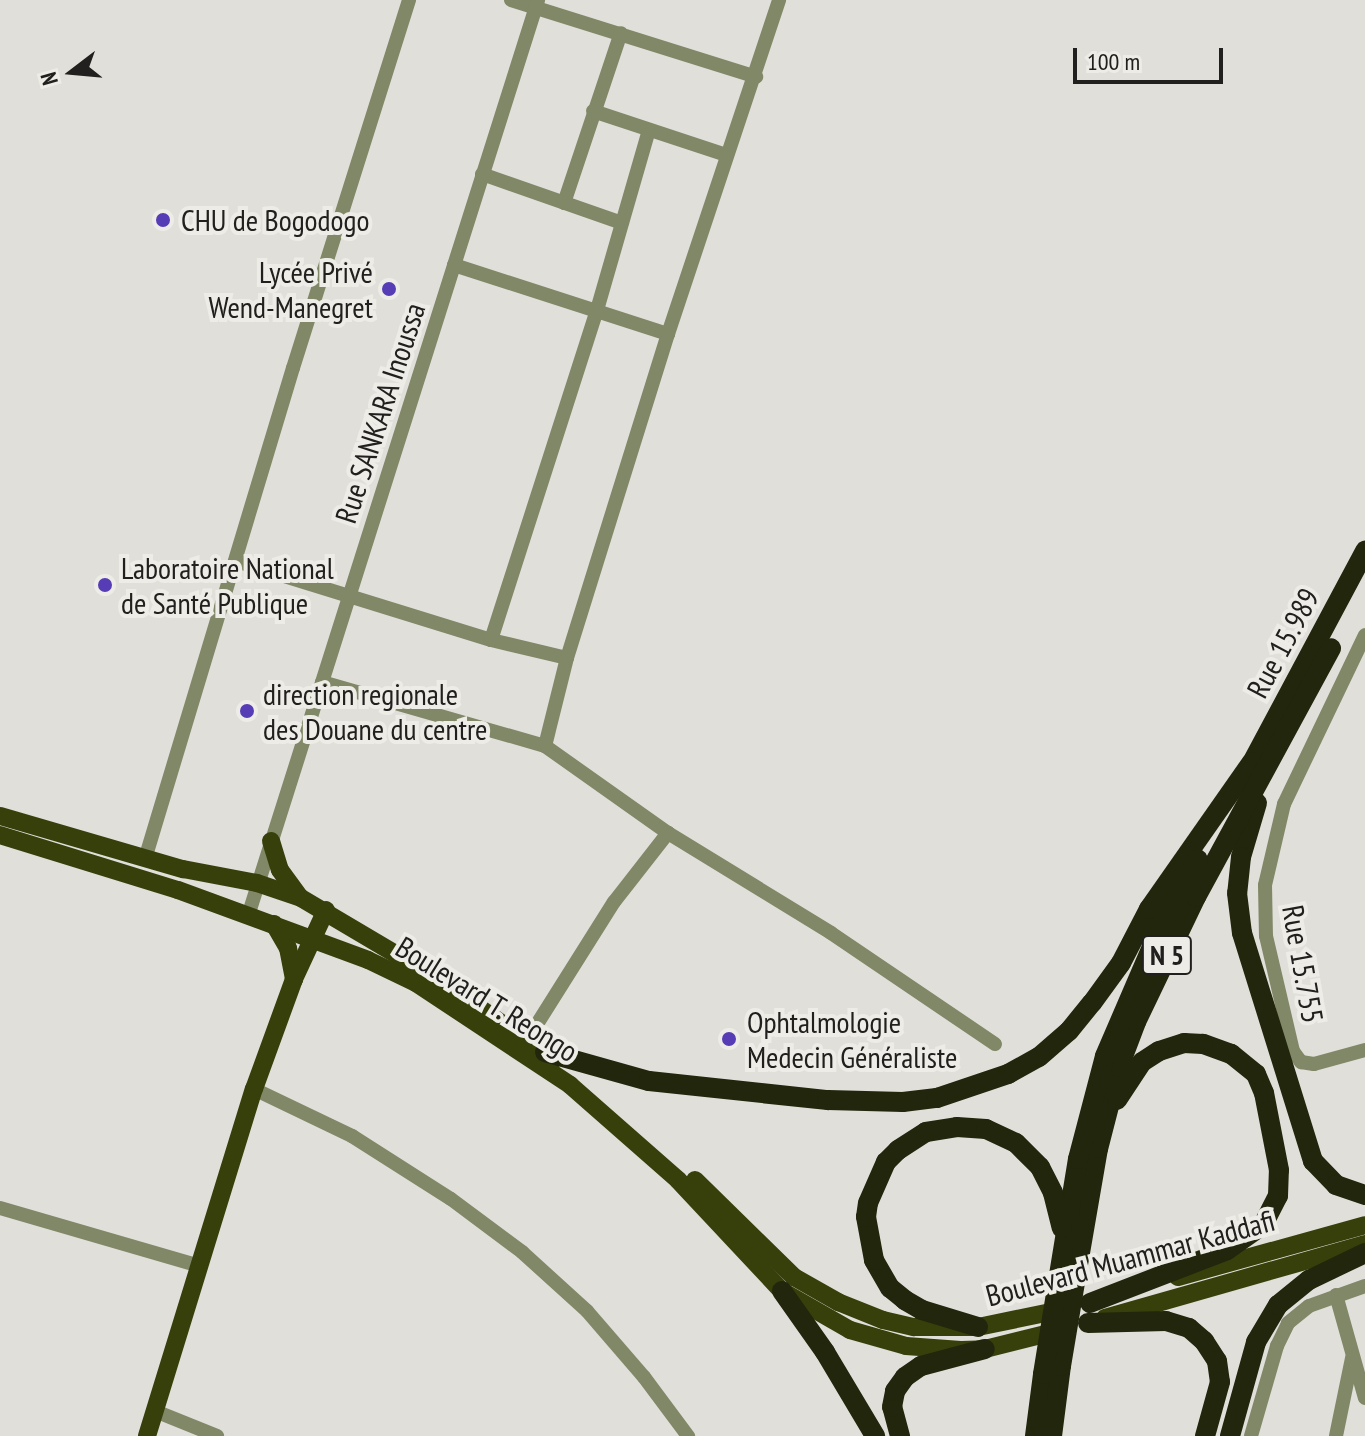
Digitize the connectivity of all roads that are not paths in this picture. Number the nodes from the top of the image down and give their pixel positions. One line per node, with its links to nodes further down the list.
1 (409, 0): 17 (street)
2 (511, 0): 4 (street)
3 (779, 0): 6 (street)
4 (536, 3): 5 (street); 10 (street, Rue SANKARA Inoussa)
5 (621, 33): 6 (street); 7 (street)
6 (756, 77): 9 (street)
7 (593, 111): 8 (street); 11 (street)
8 (649, 130): 9 (street); 12 (street)
9 (726, 155): 15 (street)
10 (482, 174): 11 (street); 13 (street, Rue SANKARA Inoussa)
11 (564, 203): 12 (street)
12 (622, 223): 14 (street)
13 (454, 265): 14 (street); 19 (street, Rue SANKARA Inoussa)
14 (597, 310): 15 (street); 21 (street)
15 (668, 334): 22 (street)
16 (1365, 551): 25 (highway, Rue 15.989 / N 5)
17 (236, 561): 19 (street); 30 (street)
18 (1365, 580): 25 (highway, N 5)
19 (349, 598): 21 (street); 23 (street, Rue SANKARA Inoussa)
20 (1365, 635): 40 (street, Rue 15.755)
21 (491, 640): 22 (street)
22 (567, 658): 24 (street)
23 (322, 682): 24 (street); 29 (street, Rue SANKARA Inoussa)
24 (545, 746): 27 (street)
25 (1258, 768): 41 (highway); 43 (highway, N 5); 44 (highway); 48 (highway, N 5)
26 (0, 816): 30 (main road, Boulevard T. Reongo)
27 (668, 833): 38 (street); 39 (street)
28 (0, 835): 34 (main road, Boulevard T. Reongo)
29 (271, 841): 31 (street, Rue SANKARA Inoussa); 32 (main road)
30 (145, 859): 31 (main road, Boulevard T. Reongo)
31 (257, 883): 32 (main road, Boulevard T. Reongo); 34 (street, Rue SANKARA Inoussa)
32 (301, 898): 33 (main road, Boulevard T. Reongo)
33 (326, 910): 36 (main road); 38 (main road, Boulevard T. Reongo)
34 (248, 916): 35 (main road, Boulevard T. Reongo)
35 (274, 924): 36 (main road, Boulevard T. Reongo); 37 (main road)
36 (314, 939): 37 (main road); 54 (main road, Boulevard T. Reongo)
37 (294, 979): 42 (main road)
38 (527, 1040): 41 (main road, Boulevard T. Reongo)
39 (995, 1044)
40 (1365, 1050)
41 (545, 1052): 50 (main road, Boulevard T. Reongo)
42 (254, 1089): 51 (main road); 66 (street)
43 (1098, 1149): 52 (highway, N 5); 56 (highway)
44 (1365, 1195)
45 (0, 1208): 51 (street)
46 (1365, 1225): 56 (main road, Boulevard Muammar Kaddafi)
47 (1365, 1244): 56 (main road, Boulevard Muammar Kaddafi)
48 (1063, 1246): 52 (highway, N 5); 58 (highway)
49 (1365, 1253): 72 (highway)
50 (779, 1265): 58 (main road, Boulevard Muammar Kaddafi)
51 (200, 1266): 63 (main road)
52 (1067, 1279): 61 (highway, N 5, bridge)
53 (1365, 1286): 55 (street)
54 (782, 1291): 57 (main road, Boulevard T. Reongo); 67 (highway)
55 (1336, 1295): 60 (street); 73 (street)
56 (1089, 1313): 58 (main road, Boulevard Muammar Kaddafi); 59 (main road, Boulevard Muammar Kaddafi); 71 (highway)
57 (824, 1318): 59 (main road, Boulevard Muammar Kaddafi)
58 (978, 1327)
59 (985, 1349): 68 (highway)
60 (1352, 1357): 62 (street); 74 (street)
61 (1052, 1370): 69 (highway, N 5); 70 (highway, N 5)
62 (1365, 1398)
63 (155, 1411): 64 (main road); 65 (street)
64 (147, 1436)
65 (217, 1436)
66 (688, 1436)
67 (875, 1436)
68 (900, 1436)
69 (1035, 1436)
70 (1052, 1436)
71 (1205, 1436)
72 (1230, 1436)
73 (1251, 1436)
74 (1336, 1436)

